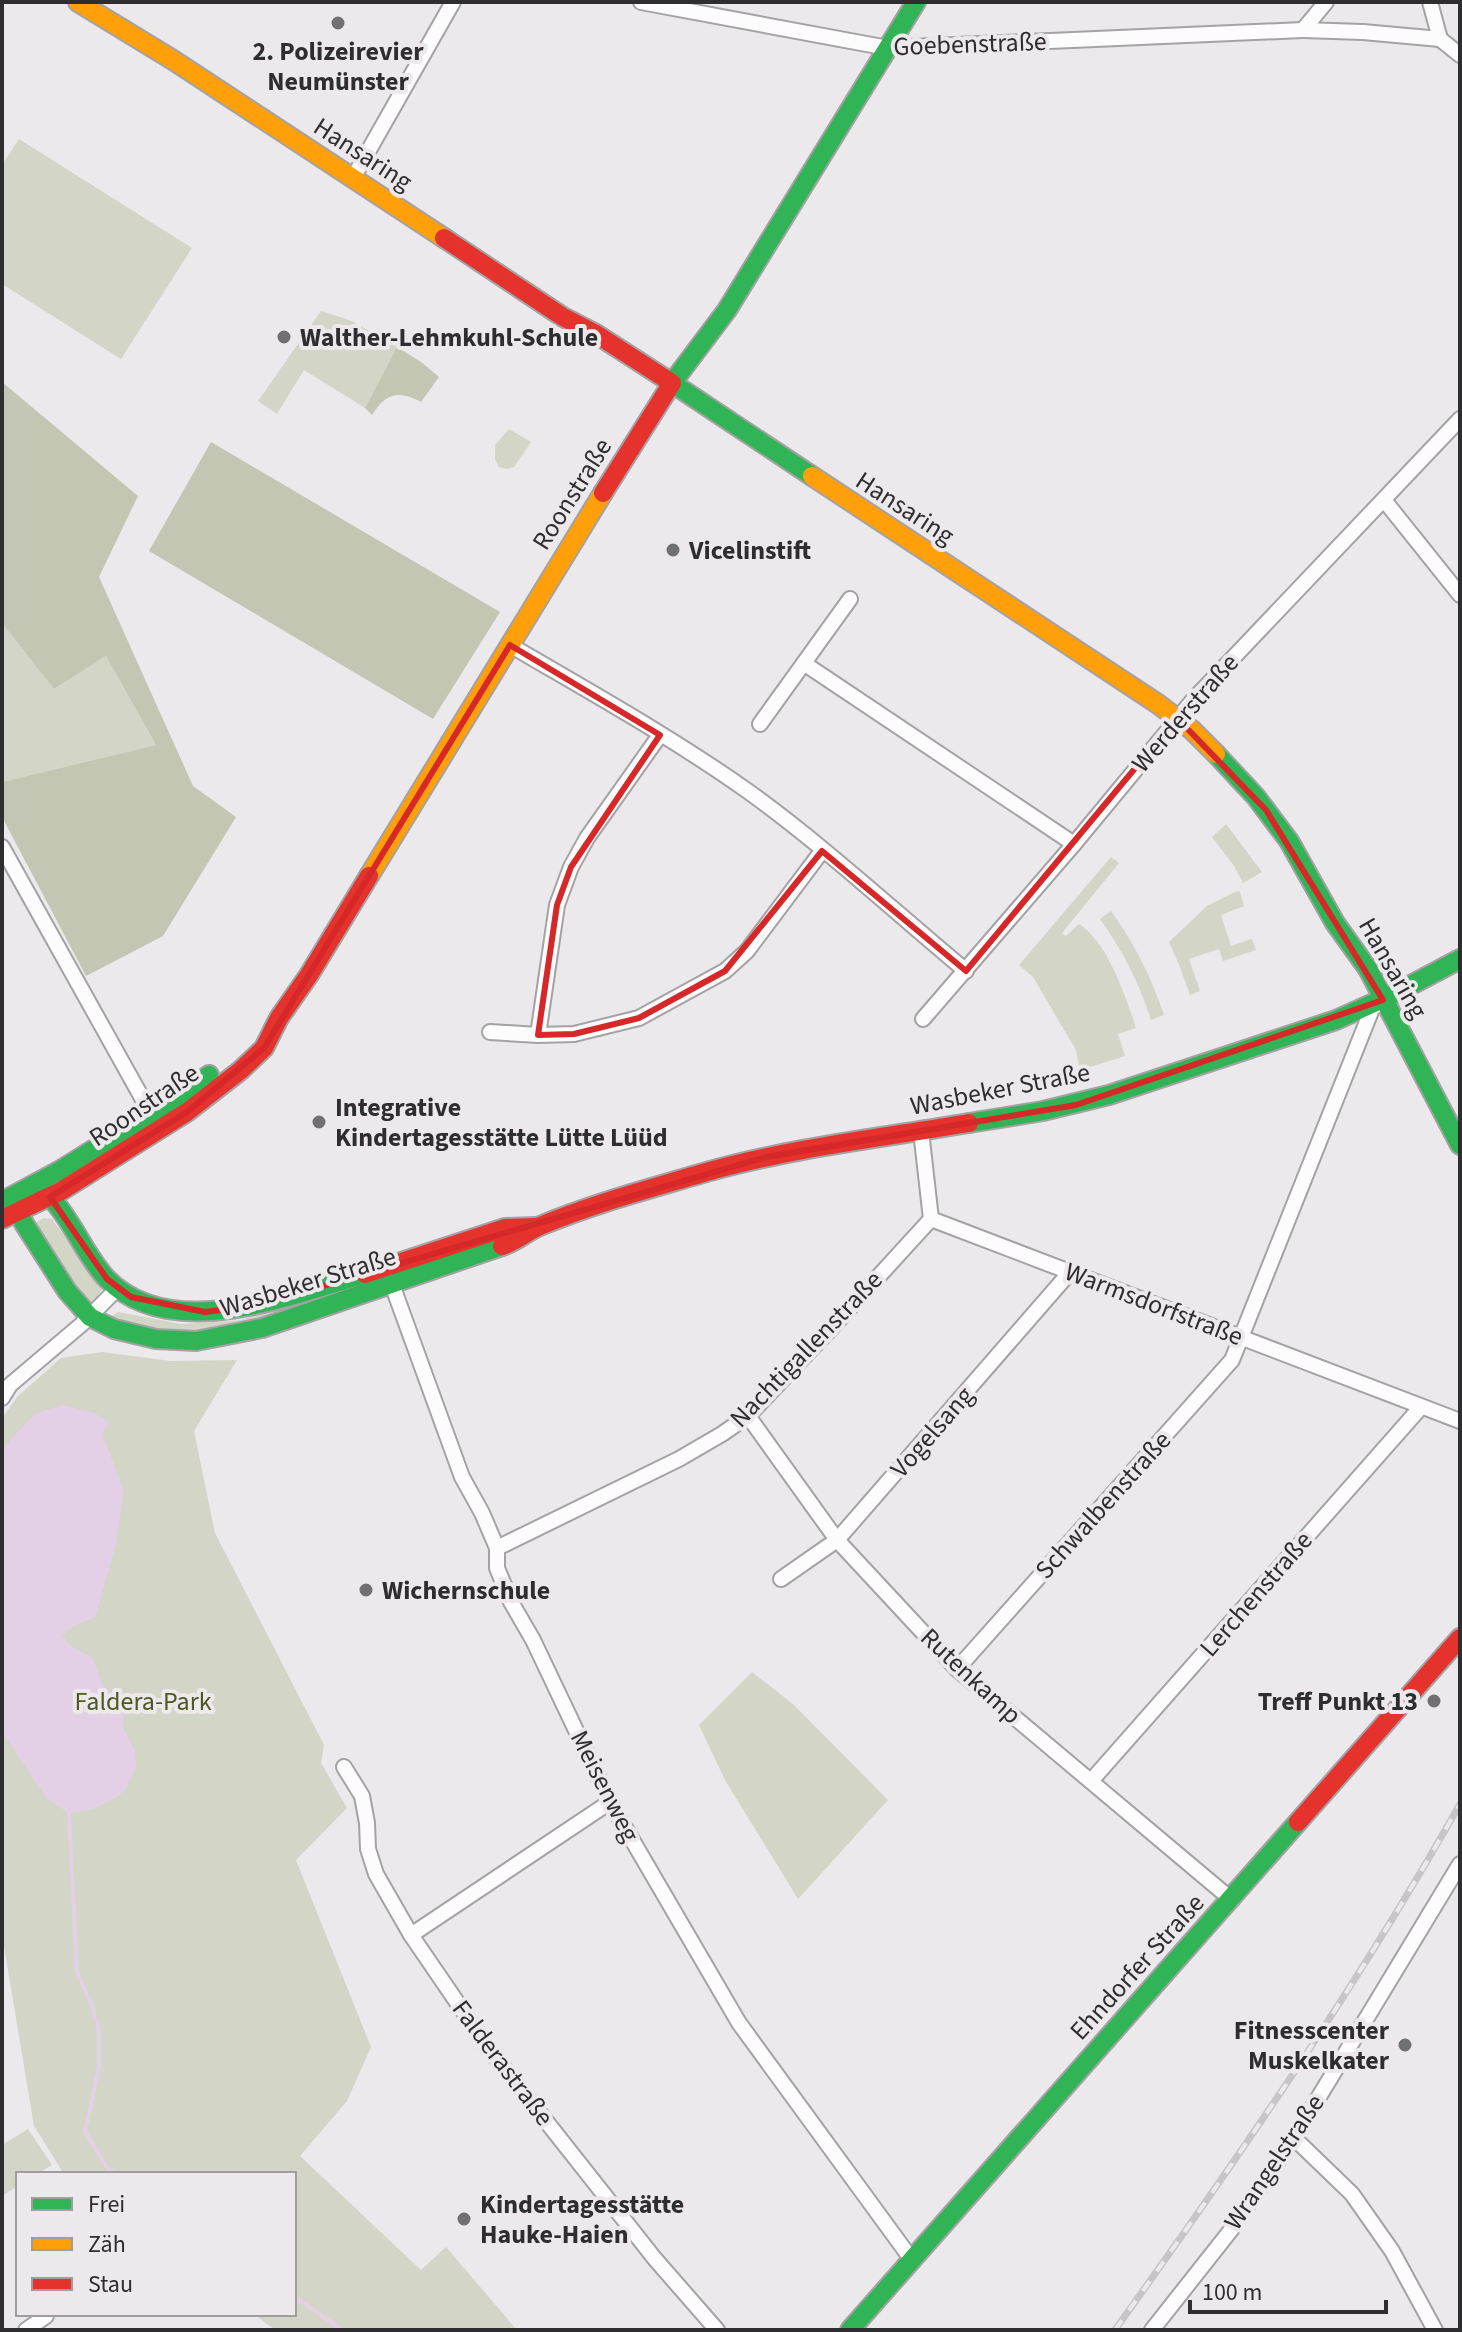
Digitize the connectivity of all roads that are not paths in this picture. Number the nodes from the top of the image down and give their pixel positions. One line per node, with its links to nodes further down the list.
1 (78, 2): 12 (street, Hansaring)
2 (103, 2): 12 (street, Hansaring)
3 (453, 2): 13 (street)
4 (641, 2): 10 (street, Goebenstraße)
5 (916, 2): 10 (street, Roonstraße)
6 (1326, 2): 8 (street)
7 (1430, 2): 9 (street)
8 (1303, 30): 9 (street, Goebenstraße); 10 (street, Goebenstraße)
9 (1440, 39): 11 (street)
10 (888, 48): 14 (street, Roonstraße)
11 (1460, 55)
12 (173, 60): 13 (street, Hansaring)
13 (353, 178): 14 (street, Hansaring)
14 (672, 383): 19 (street, Roonstraße); 21 (street, Hansaring)
15 (1460, 419): 16 (street, Werderstraße)
16 (1384, 500): 17 (street); 21 (street, Werderstraße)
17 (1460, 595)
18 (850, 599): 20 (street)
19 (510, 645): 23 (street); 30 (street, Roonstraße)
20 (805, 664): 22 (street); 24 (street)
21 (1177, 718): 24 (street, Werderstraße); 29 (street, Hansaring)
22 (760, 724)
23 (660, 735): 26 (street); 33 (street)
24 (1074, 844): 28 (street, Werderstraße)
25 (2, 847): 34 (street)
26 (822, 851): 28 (street); 33 (street)
27 (1460, 959): 29 (street, Wasbeker Straße)
28 (966, 971): 31 (street, Werderstraße)
29 (1383, 1000): 35 (street, Wasbeker Straße); 36 (street, Hansaring); 44 (street, Schwalbenstraße)
30 (279, 1018): 34 (street, Roonstraße); 37 (street, Roonstraße)
31 (923, 1019)
32 (490, 1032): 33 (street)
33 (538, 1035)
34 (151, 1114): 38 (street, Roonstraße)
35 (921, 1131): 39 (street); 41 (street, Wasbeker Straße)
36 (1460, 1145)
37 (50, 1197): 38 (street, Roonstraße); 38 (street, Wasbeker Straße); 42 (street, Wasbeker Straße)
38 (15, 1203): 43 (street, Wasbeker Straße)
39 (931, 1219): 40 (street, Warmsdorfstraße); 47 (street, Nachtigallenstraße)
40 (1071, 1271): 44 (street, Warmsdorfstraße); 49 (street, Vogelsang)
41 (390, 1276): 42 (street, Wasbeker Straße); 43 (street, Wasbeker Straße); 50 (street, Meisenweg)
42 (118, 1288): 43 (street)
43 (90, 1317): 45 (street)
44 (1242, 1338): 46 (street, Warmsdorfstraße); 53 (street, Schwalbenstraße)
45 (2, 1398)
46 (1421, 1407): 48 (street, Warmsdorfstraße); 55 (street, Lerchenstraße)
47 (748, 1416): 49 (street, Rutenkamp); 50 (street, Nachtigallenstraße)
48 (1460, 1421)
49 (837, 1540): 51 (street, Vogelsang); 53 (street, Rutenkamp)
50 (497, 1548): 56 (street, Meisenweg)
51 (781, 1579)
52 (1460, 1638): 58 (street, Ehndorfer Straße)
53 (957, 1669): 55 (street, Rutenkamp)
54 (344, 1767): 59 (street, Falderastraße)
55 (1091, 1781): 58 (street, Rutenkamp)
56 (610, 1802): 59 (street); 61 (street, Meisenweg)
57 (1460, 1864): 60 (street, Wrangelstraße)
58 (1232, 1900): 61 (street, Ehndorfer Straße)
59 (411, 1935): 64 (street, Falderastraße)
60 (1294, 2138): 66 (street, Wrangelstraße); 67 (street)
61 (912, 2260): 65 (street, Ehndorfer Straße)
62 (46, 2316): 63 (street)
63 (26, 2330)
64 (717, 2330)
65 (850, 2330)
66 (1152, 2330)
67 (1435, 2330)

